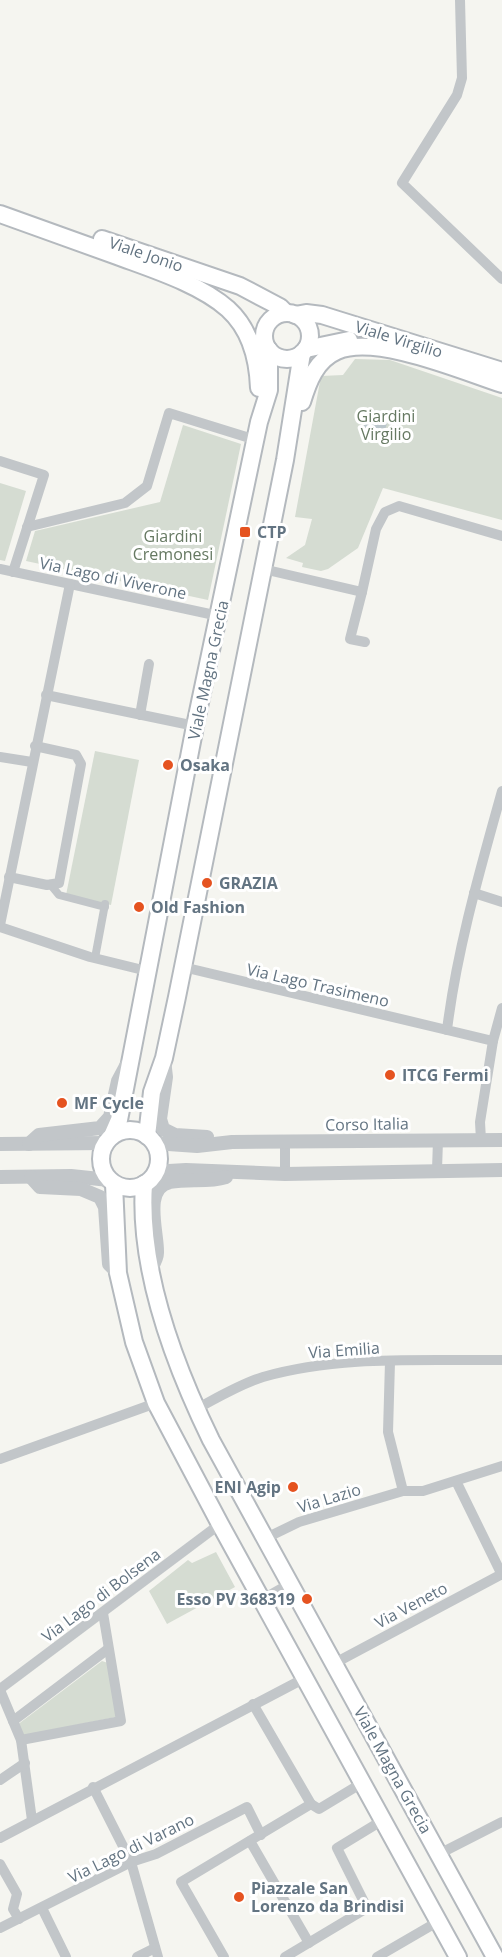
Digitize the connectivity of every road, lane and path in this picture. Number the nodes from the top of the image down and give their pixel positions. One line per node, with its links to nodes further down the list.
1 (460, 0): 5 (street)
2 (0, 204): 6 (main road, Viale Jonio)
3 (0, 214): 4 (main road, Viale Jonio)
4 (162, 273): 7 (main road, Viale Jonio); 12 (main road, Viale Jonio)
5 (502, 279)
6 (291, 314): 7 (main road); 8 (main road); 10 (main road, Viale Virgilio)
7 (266, 345): 8 (main road); 12 (main road, Viale Magna Grecia)
8 (304, 351): 9 (main road, Viale Virgilio); 14 (main road, Viale Magna Grecia)
9 (417, 355): 11 (main road, Viale Virgilio); 14 (main road, Viale Virgilio)
10 (502, 371)
11 (502, 384)
12 (259, 422): 13 (main road, Viale Magna Grecia)
13 (256, 440): 16 (street); 23 (main road, Viale Magna Grecia)
14 (285, 460): 19 (main road, Viale Magna Grecia)
15 (0, 461): 16 (street)
16 (27, 527): 20 (street)
17 (502, 536): 22 (street)
18 (0, 569): 20 (street, Via Lago di Viverone)
19 (263, 569): 22 (street); 39 (main road, Viale Magna Grecia)
20 (13, 572): 21 (street, Via Lago di Viverone)
21 (69, 584): 23 (street, Via Lago di Viverone); 26 (street)
22 (362, 592): 24 (street)
23 (219, 616): 28 (main road, Viale Magna Grecia)
24 (365, 642)
25 (149, 664): 27 (street)
26 (46, 696): 27 (street); 29 (street)
27 (140, 715): 28 (street)
28 (195, 726): 40 (main road, Viale Magna Grecia)
29 (36, 746): 31 (street); 34 (street)
30 (0, 757): 31 (street)
31 (32, 762): 33 (street)
32 (502, 791): 35 (street)
33 (9, 878): 34 (street); 37 (street)
34 (50, 884): 38 (street)
35 (474, 893): 36 (street); 42 (street)
36 (502, 902)
37 (0, 926): 38 (street)
38 (95, 958): 40 (street)
39 (183, 967): 42 (street, Via Lago Trasimeno); 45 (main road, Viale Magna Grecia)
40 (147, 971): 44 (main road, Viale Magna Grecia)
41 (502, 1008): 43 (street)
42 (447, 1030): 43 (street, Via Lago Trasimeno)
43 (493, 1041): 47 (street)
44 (106, 1136): 45 (main road); 50 (street); 56 (main road)
45 (154, 1136): 49 (street, Corso Italia); 57 (main road)
46 (438, 1140): 47 (street, Corso Italia); 49 (street, Corso Italia); 51 (street)
47 (481, 1140): 48 (street, Corso Italia)
48 (502, 1140)
49 (285, 1142): 53 (street)
50 (0, 1144)
51 (438, 1170): 52 (street); 53 (street)
52 (502, 1170)
53 (285, 1174): 57 (street)
54 (0, 1177): 55 (street)
55 (31, 1177): 56 (street); 58 (street, Viale Magna Grecia)
56 (112, 1182): 57 (main road); 58 (main road, Viale Magna Grecia)
57 (151, 1184): 62 (main road, Viale Magna Grecia)
58 (118, 1273): 61 (main road, Viale Magna Grecia)
59 (502, 1360): 60 (street, Via Emilia)
60 (390, 1362): 62 (street, Via Emilia); 66 (street)
61 (156, 1403): 63 (street); 67 (main road, Viale Magna Grecia)
62 (196, 1409): 68 (main road, Viale Magna Grecia)
63 (0, 1459)
64 (502, 1466): 65 (street)
65 (456, 1481): 66 (street, Via Lazio); 69 (street)
66 (403, 1491): 68 (street, Via Lazio)
67 (220, 1524): 71 (main road, Viale Magna Grecia); 72 (street, Via Lago di Bolsena)
68 (266, 1538): 70 (main road, Viale Magna Grecia)
69 (502, 1574): 74 (street, Via Veneto)
70 (291, 1583): 71 (street); 74 (main road, Viale Magna Grecia)
71 (261, 1599): 75 (main road, Viale Magna Grecia)
72 (103, 1613): 73 (street); 76 (street, Via Lago di Bolsena)
73 (108, 1649): 78 (street); 79 (street)
74 (335, 1663): 91 (main road, Viale Magna Grecia)
75 (305, 1678): 77 (street); 82 (main road, Viale Magna Grecia)
76 (0, 1689): 78 (street)
77 (253, 1704): 83 (street); 84 (street)
78 (13, 1721): 79 (street)
79 (21, 1740): 80 (street)
80 (25, 1763): 81 (street); 85 (street)
81 (0, 1780)
82 (362, 1784): 84 (street); 86 (main road, Viale Magna Grecia)
83 (93, 1787): 85 (street); 92 (street)
84 (311, 1804): 88 (street)
85 (32, 1820): 89 (street)
86 (383, 1820): 96 (main road, Viale Magna Grecia); 98 (street)
87 (502, 1822): 91 (street)
88 (261, 1834): 90 (street); 92 (street, Via Lago di Varano)
89 (0, 1838)
90 (250, 1841): 98 (street); 103 (street)
91 (439, 1854): 108 (main road, Viale Magna Grecia)
92 (131, 1862): 94 (street, Via Lago di Varano); 100 (street)
93 (0, 1864): 95 (street)
94 (42, 1908): 95 (street, Via Lago di Varano); 101 (street)
95 (19, 1919): 97 (street, Via Lago di Varano)
96 (439, 1922): 99 (street); 107 (main road, Viale Magna Grecia)
97 (0, 1928)
98 (309, 1942): 104 (street)
99 (396, 1946): 105 (street); 106 (street)
100 (157, 1953): 102 (street)
101 (66, 1957)
102 (137, 1957)
103 (224, 1957)
104 (285, 1957)
105 (377, 1957)
106 (402, 1957)
107 (458, 1957)
108 (495, 1957)

